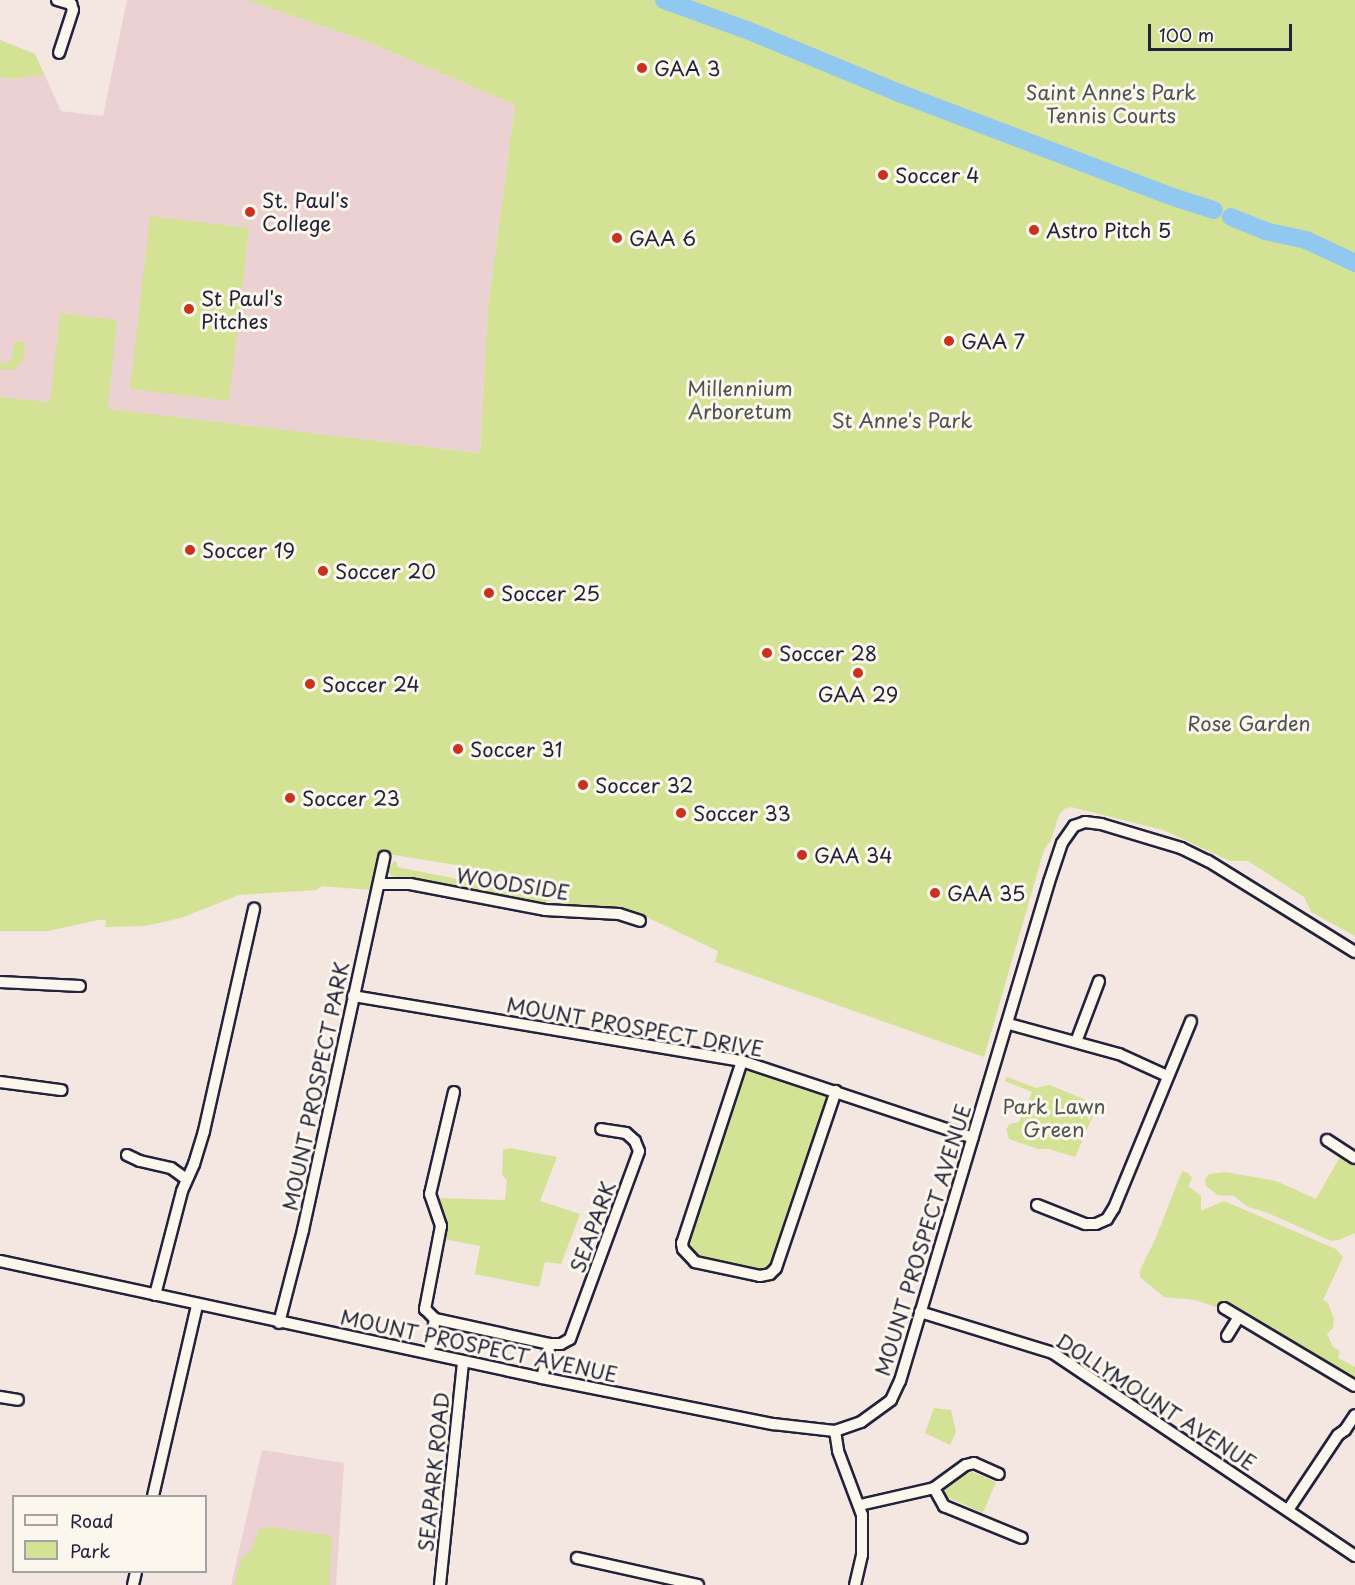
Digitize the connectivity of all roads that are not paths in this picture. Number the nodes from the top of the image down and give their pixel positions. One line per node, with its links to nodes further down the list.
1 (57, 0): 2 (street)
2 (59, 53)
3 (384, 857): 4 (street, MOUNT PROSPECT PARK)
4 (379, 884): 6 (street, WOODSIDE); 11 (street, MOUNT PROSPECT PARK)
5 (254, 909): 26 (street)
6 (640, 921)
7 (1355, 952): 13 (street, MOUNT PROSPECT AVENUE)
8 (1099, 981): 14 (street)
9 (0, 982): 10 (street)
10 (80, 986)
11 (354, 996): 15 (street, MOUNT PROSPECT DRIVE); 35 (street, MOUNT PROSPECT PARK)
12 (1191, 1021): 16 (street)
13 (1009, 1024): 14 (street); 22 (street, MOUNT PROSPECT AVENUE)
14 (1076, 1042): 16 (street)
15 (742, 1061): 19 (street, MOUNT PROSPECT DRIVE); 19 (street)
16 (1167, 1076): 27 (street)
17 (0, 1082): 18 (street)
18 (61, 1090)
19 (836, 1091): 22 (street, MOUNT PROSPECT DRIVE)
20 (454, 1092): 34 (street)
21 (601, 1129): 37 (street, SEAPARK)
22 (973, 1138): 32 (street, MOUNT PROSPECT AVENUE)
23 (1327, 1140): 25 (street)
24 (127, 1155): 26 (street)
25 (1355, 1158)
26 (186, 1179): 29 (street)
27 (1037, 1205)
28 (0, 1261): 29 (street, MOUNT PROSPECT AVENUE)
29 (155, 1295): 30 (street, MOUNT PROSPECT AVENUE)
30 (197, 1305): 35 (street, MOUNT PROSPECT AVENUE); 48 (street)
31 (1224, 1308): 33 (street)
32 (920, 1312): 45 (street, MOUNT PROSPECT AVENUE); 50 (street, DOLLYMOUNT AVENUE)
33 (1239, 1317): 36 (street); 41 (street)
34 (435, 1319): 37 (street); 38 (street)
35 (279, 1323): 39 (street, MOUNT PROSPECT AVENUE)
36 (1227, 1336)
37 (550, 1344): 40 (street)
38 (430, 1347)
39 (463, 1362): 40 (street, MOUNT PROSPECT AVENUE); 54 (street, SEAPARK ROAD)
40 (542, 1378): 45 (street, MOUNT PROSPECT AVENUE)
41 (1355, 1386)
42 (0, 1397): 43 (street)
43 (18, 1400)
44 (1355, 1415): 50 (street)
45 (835, 1431): 49 (street)
46 (999, 1474): 47 (street)
47 (934, 1488): 49 (street); 51 (street)
48 (153, 1495)
49 (860, 1505): 56 (street)
50 (1288, 1510): 52 (street, DOLLYMOUNT AVENUE)
51 (1022, 1538)
52 (1355, 1556)
53 (577, 1558): 55 (street)
54 (440, 1585)
55 (698, 1585)
56 (855, 1585)

